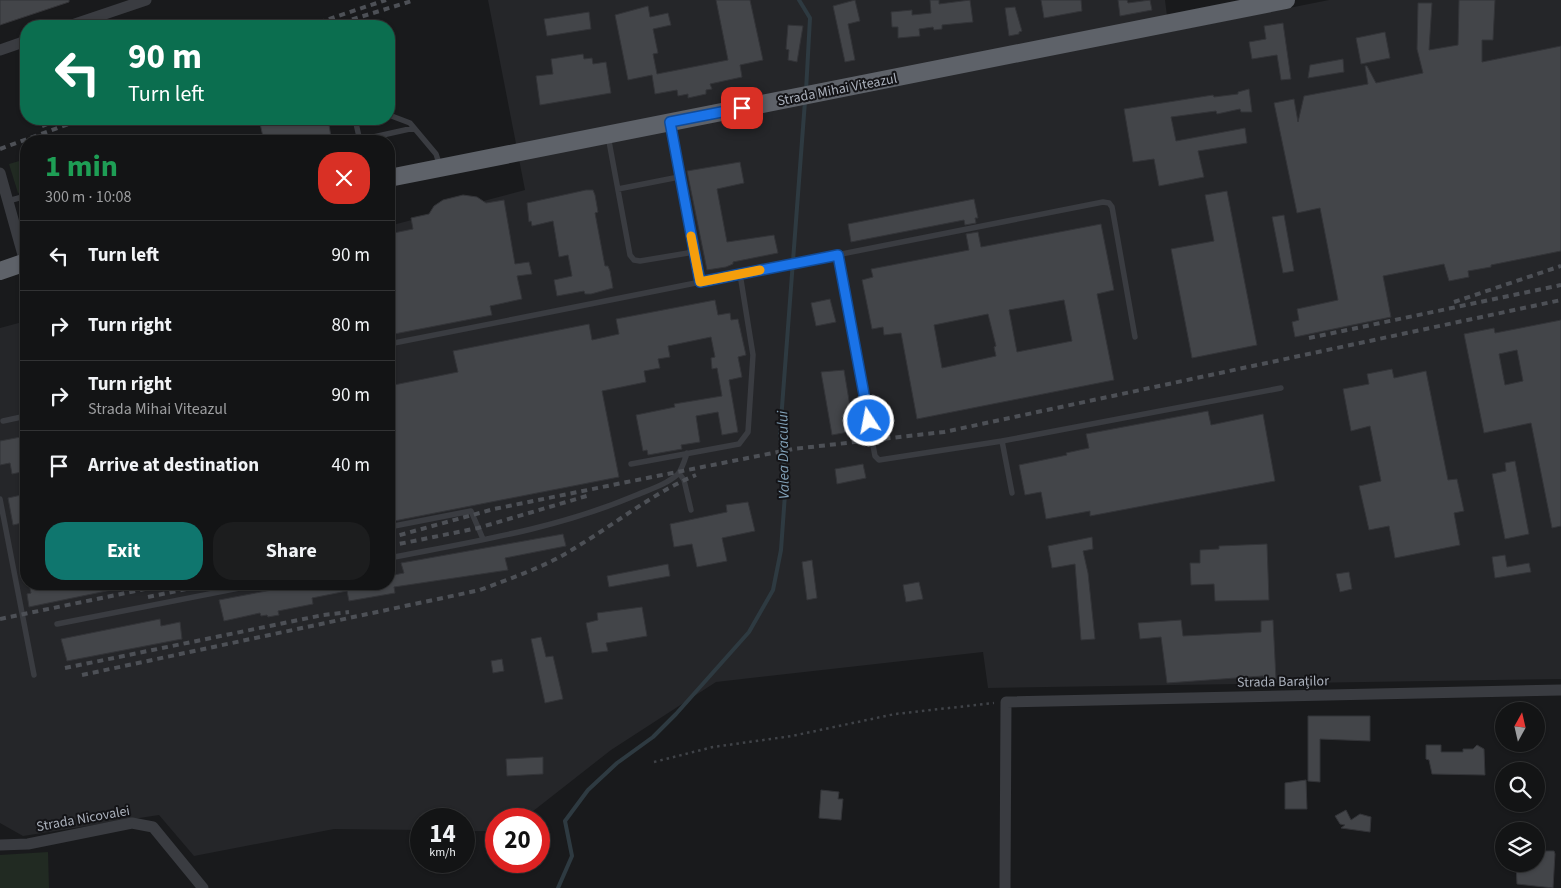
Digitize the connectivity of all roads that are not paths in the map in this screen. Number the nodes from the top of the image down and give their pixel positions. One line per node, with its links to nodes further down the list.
1 (146, 0): 3 (street)
2 (1286, 0): 8 (highway, Strada Mihai Viteazul)
3 (131, 2): 4 (street)
4 (84, 20)
5 (20, 43): 6 (street)
6 (0, 50)
7 (395, 117): 9 (lane)
8 (670, 122): 10 (highway, Strada Mihai Viteazul); 15 (lane)
9 (414, 128): 11 (lane); 12 (lane)
10 (607, 134): 12 (highway, Strada Mihai Viteazul); 16 (lane)
11 (382, 135)
12 (441, 168): 14 (highway, Strada Mihai Viteazul)
13 (0, 173): 18 (street)
14 (395, 177)
15 (679, 177): 16 (lane); 20 (lane)
16 (618, 189): 20 (lane)
17 (20, 196): 18 (lane)
18 (5, 197): 19 (street)
19 (20, 243)
20 (692, 249): 25 (lane)
21 (838, 255): 24 (lane); 26 (lane); 31 (lane)
22 (20, 264): 23 (highway)
23 (0, 271)
24 (740, 274): 25 (lane); 32 (lane)
25 (700, 282): 27 (lane)
26 (1135, 338)
27 (395, 343)
28 (1282, 388): 31 (lane)
29 (20, 417): 30 (lane)
30 (3, 421)
31 (1002, 441): 35 (lane)
32 (687, 453): 33 (lane); 34 (lane)
33 (631, 464)
34 (679, 473): 37 (lane); 39 (lane)
35 (1012, 493)
36 (0, 499): 43 (lane)
37 (691, 510)
38 (395, 526): 39 (lane)
39 (482, 539): 40 (lane)
40 (395, 557)
41 (230, 590): 42 (lane)
42 (57, 624)
43 (34, 675)
44 (1561, 690): 47 (street, Strada Baraților)
45 (0, 845): 46 (street, Strada Nicovalei)
46 (203, 888)
47 (1005, 888)

